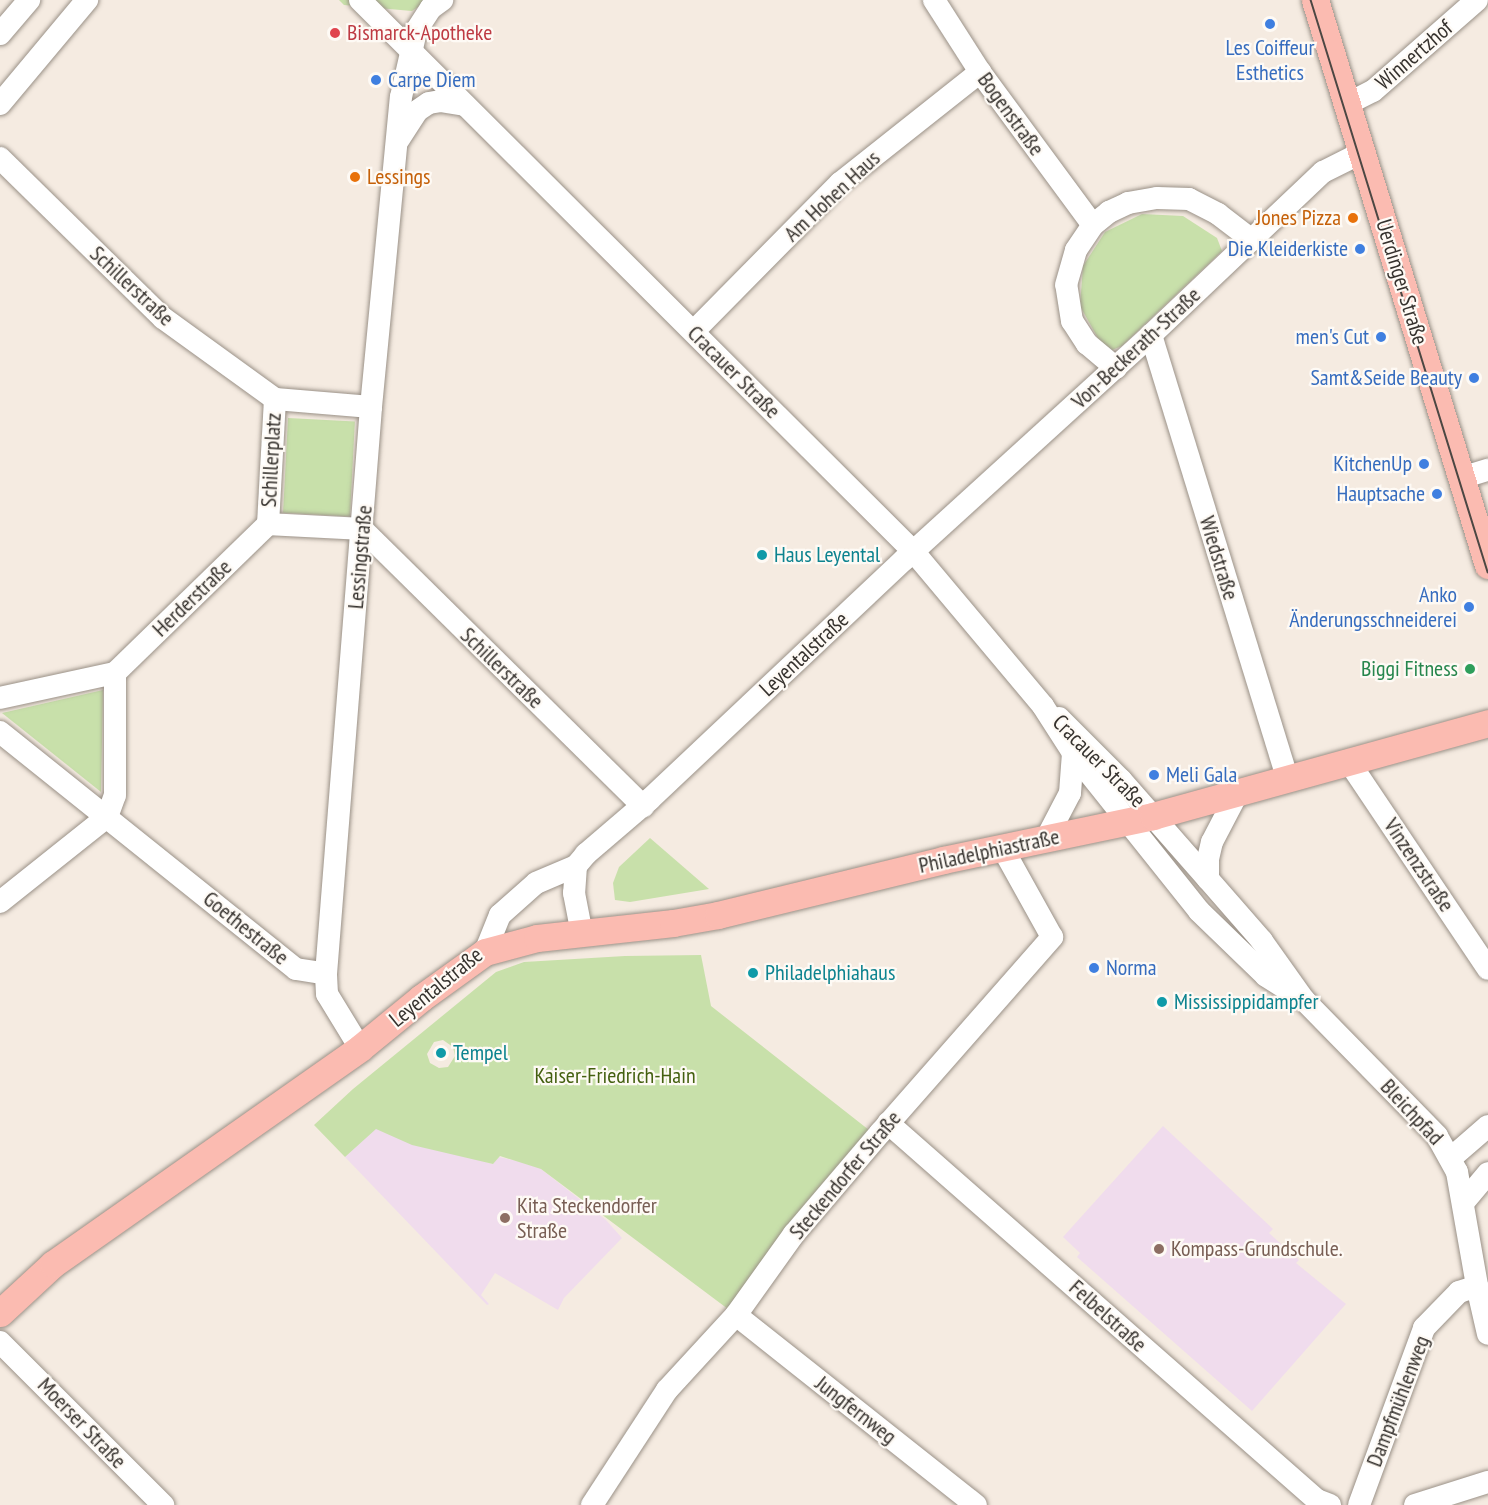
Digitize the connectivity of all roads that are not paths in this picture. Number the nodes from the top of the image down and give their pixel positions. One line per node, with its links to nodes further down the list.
1 (29, 0): 8 (street)
2 (87, 0): 11 (street)
3 (360, 0): 9 (street, Cracauer Straße)
4 (442, 0): 9 (street, Lessingstraße)
5 (934, 0): 10 (street, Bogenstraße)
6 (1315, 0): 12 (main road, Uerdinger Straße)
7 (1477, 0): 12 (street, Winnertzhof)
8 (0, 34)
9 (410, 50): 13 (street, Cracauer Straße); 14 (street, Lessingstraße)
10 (980, 72): 17 (street, Bogenstraße); 19 (street, Am Hohen Haus)
11 (0, 104)
12 (1347, 104): 15 (main road, Uerdinger Straße)
13 (465, 105): 14 (street, Lessingstraße); 19 (street, Cracauer Straße)
14 (398, 140): 23 (street, Lessingstraße)
15 (1363, 152): 18 (street, Von-Beckerath-Straße); 25 (main road, Uerdinger Straße)
16 (0, 158): 22 (street, Schillerstraße)
17 (1093, 225): 18 (street); 21 (street)
18 (1252, 240): 20 (street, Von-Beckerath-Straße)
19 (694, 331): 28 (street, Cracauer Straße)
20 (1151, 335): 21 (street, Von-Beckerath-Straße); 37 (street, Wiedstraße)
21 (1116, 368): 28 (street, Von-Beckerath-Straße)
22 (275, 399): 23 (street, Schillerplatz); 26 (street, Schillerplatz)
23 (371, 407): 27 (street, Lessingstraße)
24 (1488, 470): 25 (street)
25 (1461, 478): 29 (main road, Uerdinger Straße)
26 (268, 524): 27 (street, Schillerplatz); 30 (street, Herderstraße)
27 (362, 529): 39 (street, Schillerstraße); 51 (street, Lessingstraße)
28 (913, 551): 32 (street, Cracauer Straße); 39 (street, Leyentalstraße)
29 (1488, 564)
30 (115, 673): 31 (street); 41 (street)
31 (0, 698)
32 (1043, 706): 35 (street, Cracauer Straße); 40 (street, Cracauer Straße)
33 (1488, 723): 36 (main road, Philadelphiastraße)
34 (0, 732): 41 (street, Goethestraße)
35 (1073, 753): 42 (street, Cracauer Straße); 43 (street)
36 (1349, 762): 37 (main road, Philadelphiastraße); 50 (street, Vinzenzstraße)
37 (1288, 780): 38 (main road, Philadelphiastraße)
38 (1237, 794): 40 (main road, Philadelphiastraße); 46 (street)
39 (643, 806): 45 (street, Leyentalstraße)
40 (1153, 816): 42 (main road, Philadelphiastraße); 46 (street, Bleichpfad)
41 (107, 817): 47 (street); 51 (street, Goethestraße)
42 (1127, 822): 43 (main road, Philadelphiastraße); 52 (street, Bleichpfad)
43 (1046, 839): 44 (main road, Philadelphiastraße)
44 (1003, 849): 48 (main road, Philadelphiastraße); 54 (street, Steckendorfer Straße)
45 (576, 866): 48 (street); 49 (street, Leyentalstraße)
46 (1208, 879): 52 (street, Bleichpfad)
47 (0, 902)
48 (582, 934): 49 (main road, Philadelphiastraße)
49 (485, 952): 53 (main road, Leyentalstraße)
50 (1488, 969)
51 (326, 974): 53 (street)
52 (1304, 1000): 56 (street, Bleichpfad)
53 (360, 1048): 60 (main road, Leyentalstraße)
54 (888, 1123): 61 (street, Steckendorfer Straße); 68 (street, Felbelstraße)
55 (1488, 1126): 56 (street)
56 (1451, 1158): 58 (street, Bleichpfad)
57 (1488, 1173): 58 (street)
58 (1463, 1203): 59 (street, Bleichpfad)
59 (1477, 1286): 62 (street, Bleichpfad); 69 (street, Dampfmühlenweg)
60 (0, 1313)
61 (736, 1315): 66 (street, Steckendorfer Straße); 67 (street, Jungfernweg)
62 (1488, 1334)
63 (0, 1342): 65 (street, Moerser Straße)
64 (1488, 1482): 70 (street)
65 (163, 1505)
66 (592, 1505)
67 (976, 1505)
68 (1330, 1505)
69 (1359, 1505)
70 (1415, 1505)

